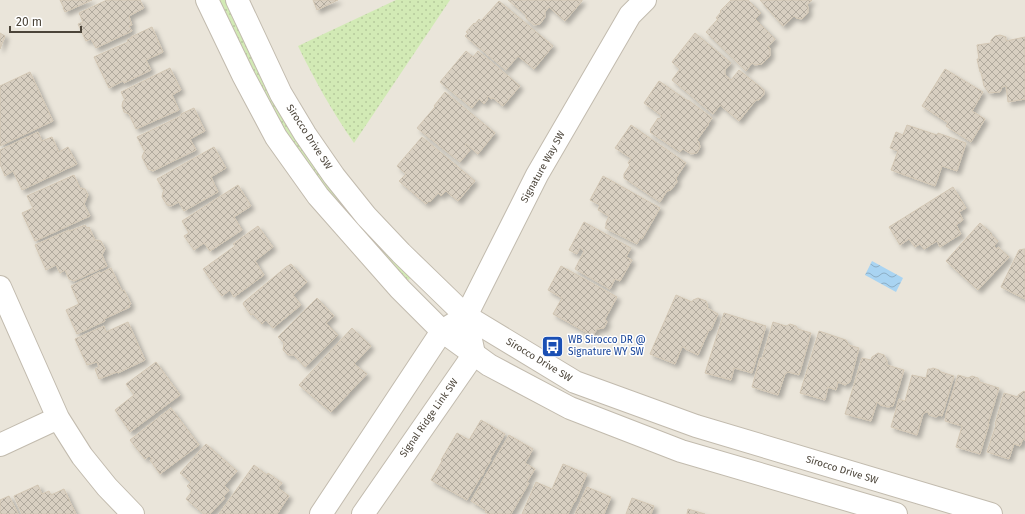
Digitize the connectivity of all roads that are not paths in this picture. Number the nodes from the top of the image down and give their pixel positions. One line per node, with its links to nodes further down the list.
1 (207, 0): 6 (street)
2 (237, 0): 5 (street, Sirocco Drive SW)
3 (645, 0): 5 (street, Signature Way SW)
4 (0, 287): 8 (street)
5 (466, 316): 6 (street); 7 (street); 14 (street, Sirocco Drive SW)
6 (442, 331): 7 (street); 11 (street)
7 (474, 354): 12 (street, Signal Ridge Link SW); 13 (street)
8 (58, 418): 9 (street); 10 (street)
9 (0, 445)
10 (133, 514)
11 (321, 514)
12 (363, 514)
13 (896, 514)
14 (991, 514)

